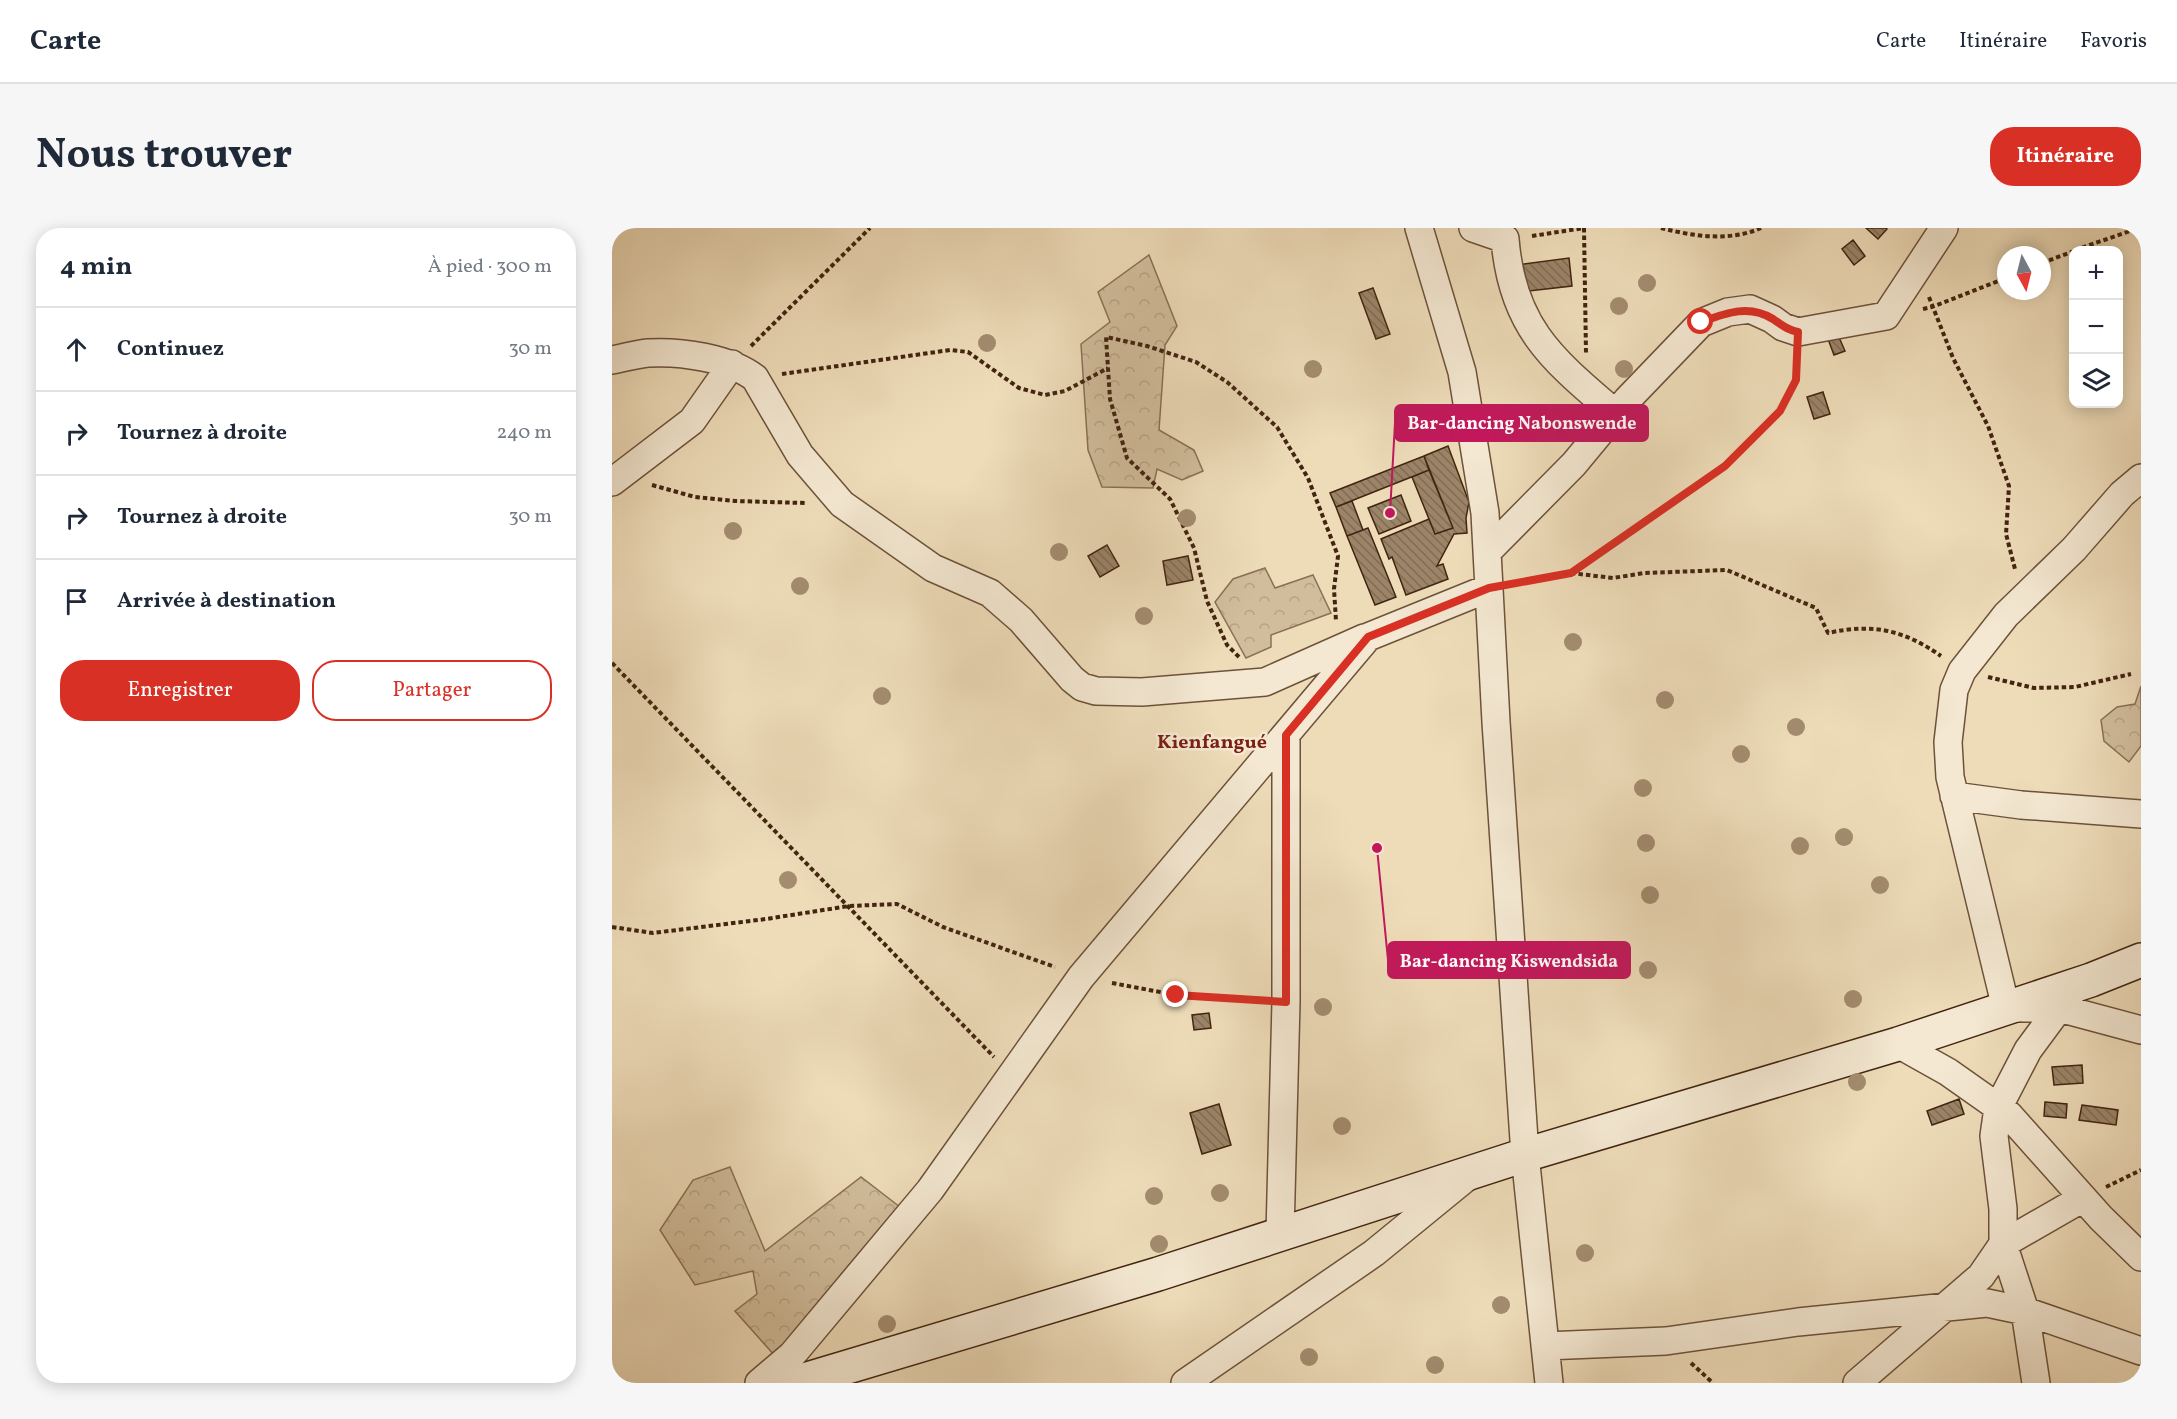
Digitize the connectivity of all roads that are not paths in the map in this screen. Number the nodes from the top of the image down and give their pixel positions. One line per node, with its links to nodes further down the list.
1 (1419, 228): 9 (street)
2 (1473, 228): 6 (street)
3 (1944, 228): 6 (street)
4 (612, 360): 5 (street)
5 (744, 371): 7 (street); 11 (street)
6 (1616, 414): 9 (street)
7 (619, 477)
8 (2141, 478): 13 (street)
9 (1486, 552): 10 (street)
10 (1489, 588): 11 (street); 22 (street)
11 (1368, 637): 12 (street)
12 (1286, 735): 25 (street); 32 (street)
13 (1954, 796): 14 (street); 17 (street)
14 (2141, 814)
15 (2141, 960): 16 (main road)
16 (2091, 980): 17 (main road); 18 (street)
17 (2006, 1008): 18 (street); 20 (main road)
18 (2059, 1008): 19 (street); 21 (street)
19 (2141, 1030)
20 (1898, 1044): 21 (street); 22 (main road)
21 (1998, 1108): 24 (street); 26 (street)
22 (1525, 1155): 23 (main road); 30 (street)
23 (1476, 1171): 25 (main road); 34 (street)
24 (2083, 1198): 26 (street); 27 (street)
25 (1280, 1234): 33 (main road)
26 (2003, 1244): 28 (street); 29 (street)
27 (2141, 1257)
28 (1946, 1309): 29 (street); 30 (street); 36 (street)
29 (2025, 1311): 31 (street); 37 (street)
30 (1545, 1346): 35 (street)
31 (2141, 1351)
32 (759, 1383)
33 (794, 1383)
34 (1185, 1383)
35 (1549, 1383)
36 (1857, 1383)
37 (2036, 1383)

